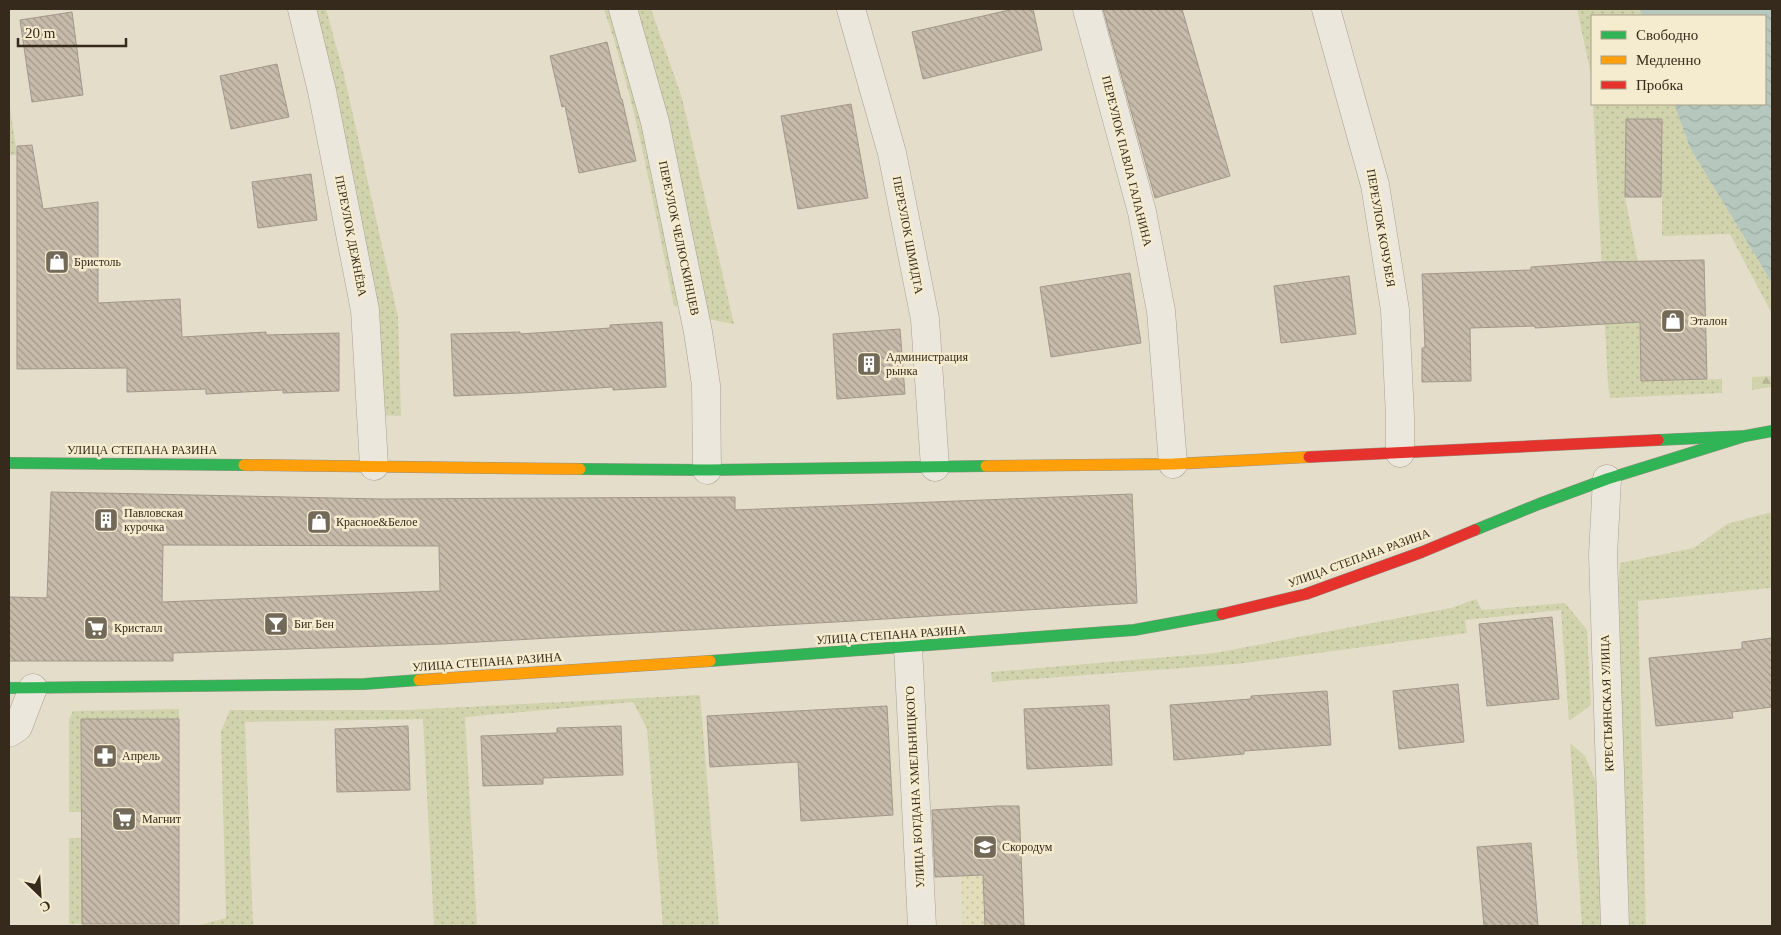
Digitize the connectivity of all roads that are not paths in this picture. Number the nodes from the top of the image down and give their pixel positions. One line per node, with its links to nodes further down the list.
1 (302, 9): 11 (street, ПЕРЕУЛОК ДЕЖНЁВА)
2 (623, 9): 13 (street, ПЕРЕУЛОК ЧЕЛЮСКИНЦЕВ)
3 (851, 9): 12 (street, ПЕРЕУЛОК ШМИДТА)
4 (1087, 9): 10 (street, ПЕРЕУЛОК ПАВЛА ГАЛАНИНА)
5 (1326, 9): 8 (street, ПЕРЕУЛОК КОЧУБЕЯ)
6 (1772, 431): 7 (main road, УЛИЦА СТЕПАНА РАЗИНА)
7 (1745, 436): 8 (main road, УЛИЦА СТЕПАНА РАЗИНА); 14 (main road, УЛИЦА СТЕПАНА РАЗИНА)
8 (1400, 453): 10 (main road, УЛИЦА СТЕПАНА РАЗИНА)
9 (9, 463): 11 (main road, УЛИЦА СТЕПАНА РАЗИНА)
10 (1172, 464): 12 (main road, УЛИЦА СТЕПАНА РАЗИНА)
11 (374, 466): 13 (main road, УЛИЦА СТЕПАНА РАЗИНА)
12 (935, 467): 13 (main road, УЛИЦА СТЕПАНА РАЗИНА)
13 (707, 470)
14 (1607, 479): 15 (main road, УЛИЦА СТЕПАНА РАЗИНА); 19 (street, КРЕСТЬЯНСКАЯ УЛИЦА)
15 (908, 647): 16 (main road, УЛИЦА СТЕПАНА РАЗИНА); 18 (street, УЛИЦА БОГДАНА ХМЕЛЬНИЦКОГО)
16 (21, 688): 17 (street)
17 (9, 733)
18 (922, 926)
19 (1615, 926)

